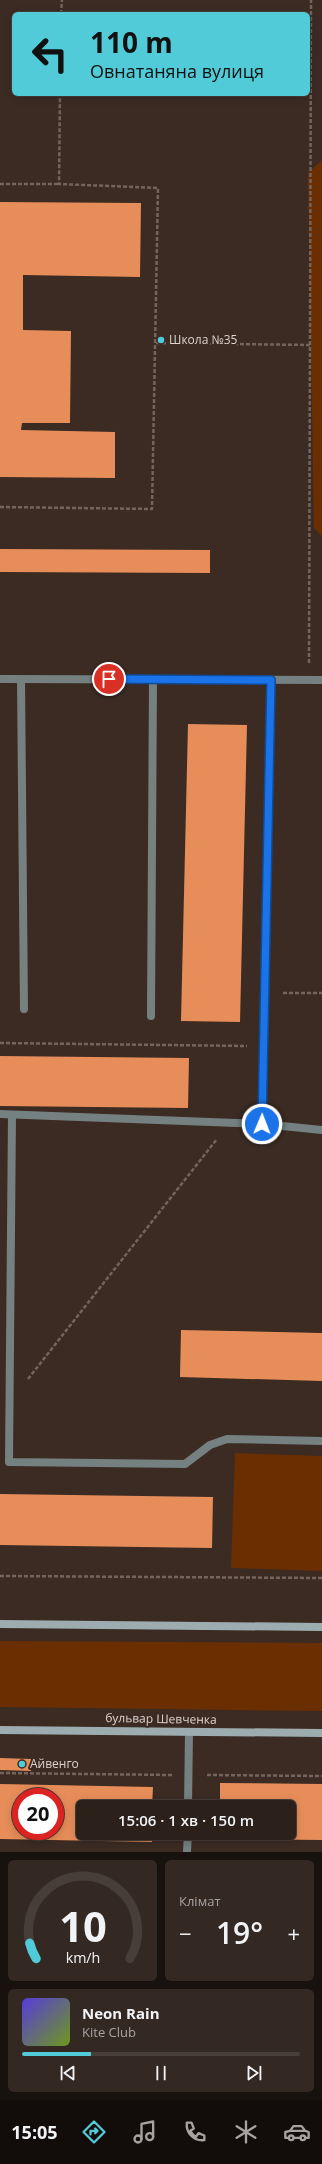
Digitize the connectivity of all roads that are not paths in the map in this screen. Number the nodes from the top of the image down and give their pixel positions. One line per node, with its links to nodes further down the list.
1 (0, 679): 2 (street)
2 (21, 679): 3 (street); 6 (street)
3 (153, 679): 4 (street); 7 (street)
4 (271, 680): 5 (street); 10 (street)
5 (322, 680)
6 (24, 1009)
7 (151, 1016)
8 (0, 1114): 9 (street)
9 (12, 1115): 10 (street); 12 (street)
10 (262, 1124): 11 (street)
11 (322, 1130)
12 (322, 1441)
13 (0, 1624): 14 (main road)
14 (322, 1627)
15 (0, 1730): 16 (main road, бульвар Шевченка)
16 (189, 1732): 17 (main road, бульвар Шевченка); 18 (street)
17 (322, 1733)
18 (188, 1800)
19 (188, 1840): 20 (street)
20 (188, 1852)

